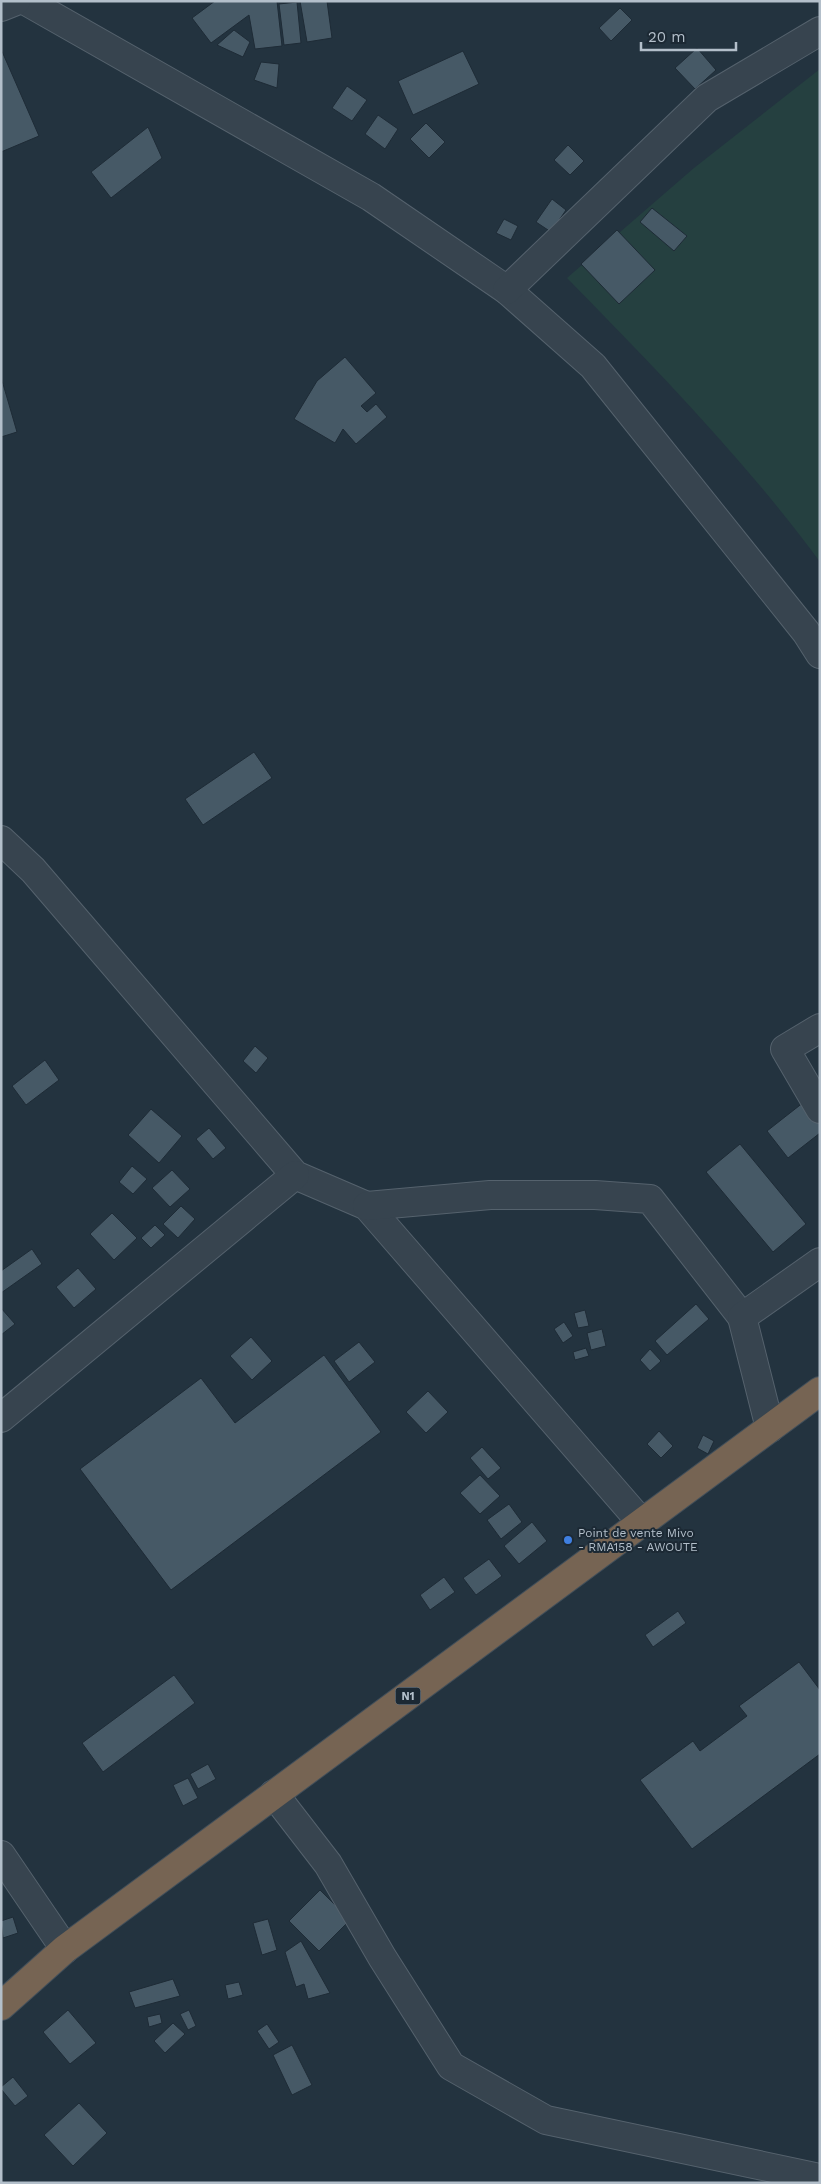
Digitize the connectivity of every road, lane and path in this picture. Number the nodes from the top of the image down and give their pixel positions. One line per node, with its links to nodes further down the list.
1 (16, 1): 3 (street)
2 (26, 1): 5 (street)
3 (1, 6)
4 (820, 31): 5 (street)
5 (507, 290): 6 (street)
6 (820, 654)
7 (1, 840): 10 (street)
8 (820, 1028): 9 (street)
9 (820, 1109)
10 (295, 1175): 11 (street); 15 (street)
11 (367, 1206): 13 (street); 17 (street)
12 (820, 1262): 13 (street)
13 (742, 1317): 16 (street)
14 (820, 1391): 16 (highway, N1)
15 (1, 1418)
16 (770, 1428): 17 (highway, N1)
17 (642, 1523): 18 (highway, N1)
18 (274, 1794): 20 (highway, N1); 22 (street)
19 (1, 1855): 20 (street)
20 (65, 1949): 21 (highway, N1)
21 (1, 2006)
22 (820, 2178)

